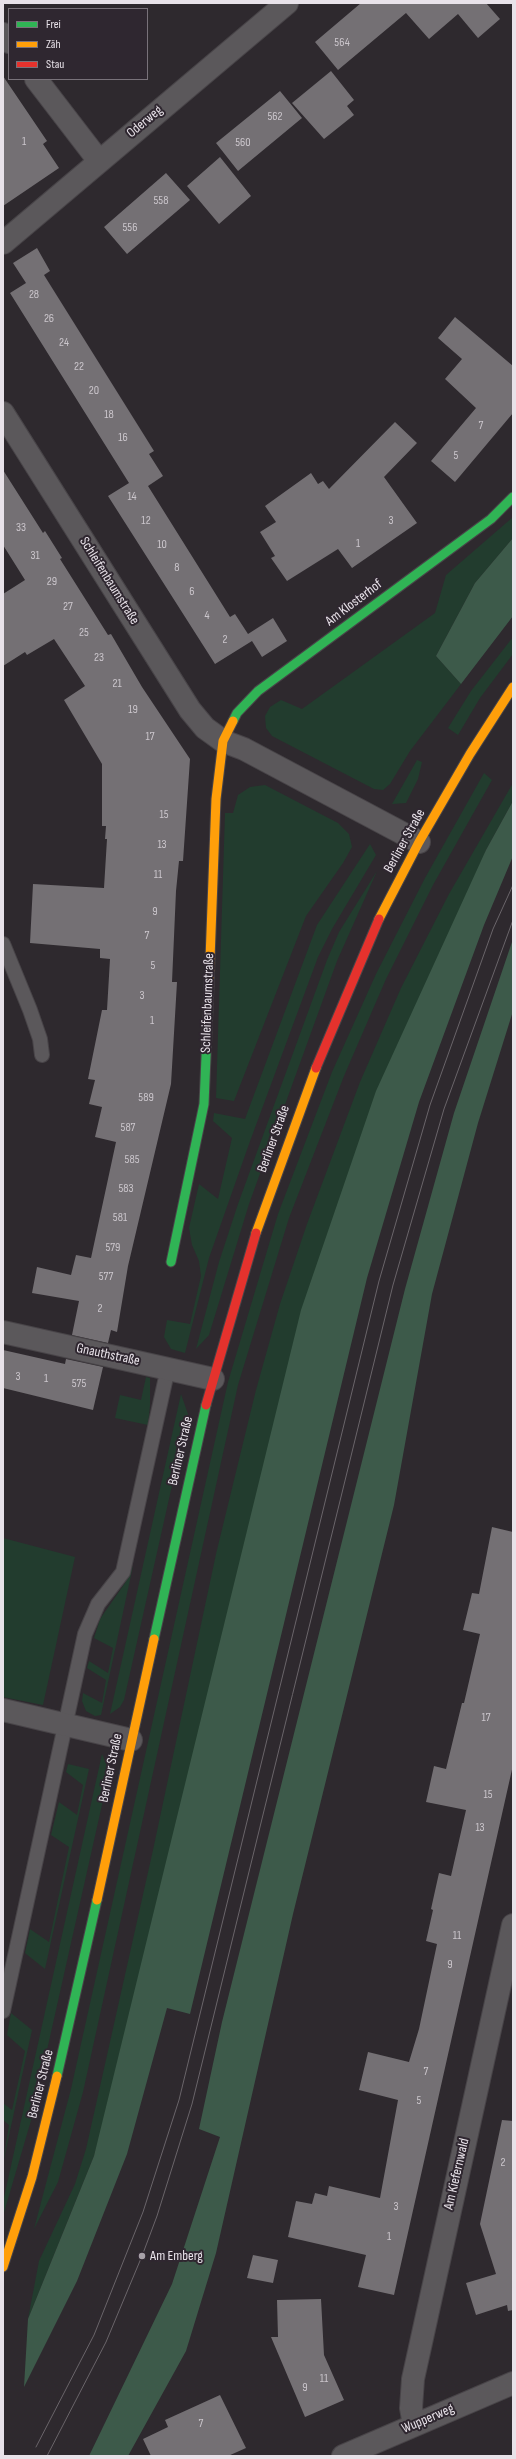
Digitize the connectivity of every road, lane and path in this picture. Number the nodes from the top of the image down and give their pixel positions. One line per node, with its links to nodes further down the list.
1 (287, 3): 3 (street, Oderweg)
2 (37, 80): 3 (street)
3 (99, 161): 4 (street, Oderweg)
4 (3, 243)
5 (3, 414): 8 (street, Schleifenbaumstraße)
6 (513, 497): 8 (main road, Am Klosterhof)
7 (513, 687): 9 (main road, Berliner Straße)
8 (223, 741): 9 (street, Schleifenbaumstraße); 12 (main road, Schleifenbaumstraße)
9 (419, 842): 15 (main road, Berliner Straße)
10 (3, 944): 11 (lane)
11 (42, 1056)
12 (171, 1262)
13 (3, 1332): 14 (street, Gnauthstraße)
14 (168, 1368): 15 (street, Gnauthstraße); 17 (lane)
15 (213, 1379): 18 (main road, Berliner Straße)
16 (3, 1710): 17 (street)
17 (66, 1725): 18 (street); 20 (lane)
18 (131, 1740): 21 (main road, Berliner Straße)
19 (513, 1925): 23 (street, Am Kiefernwald)
20 (3, 2011)
21 (3, 2267)
22 (513, 2383): 23 (street, Wupperweg)
23 (414, 2425): 24 (street, Wupperweg)
24 (343, 2456)

